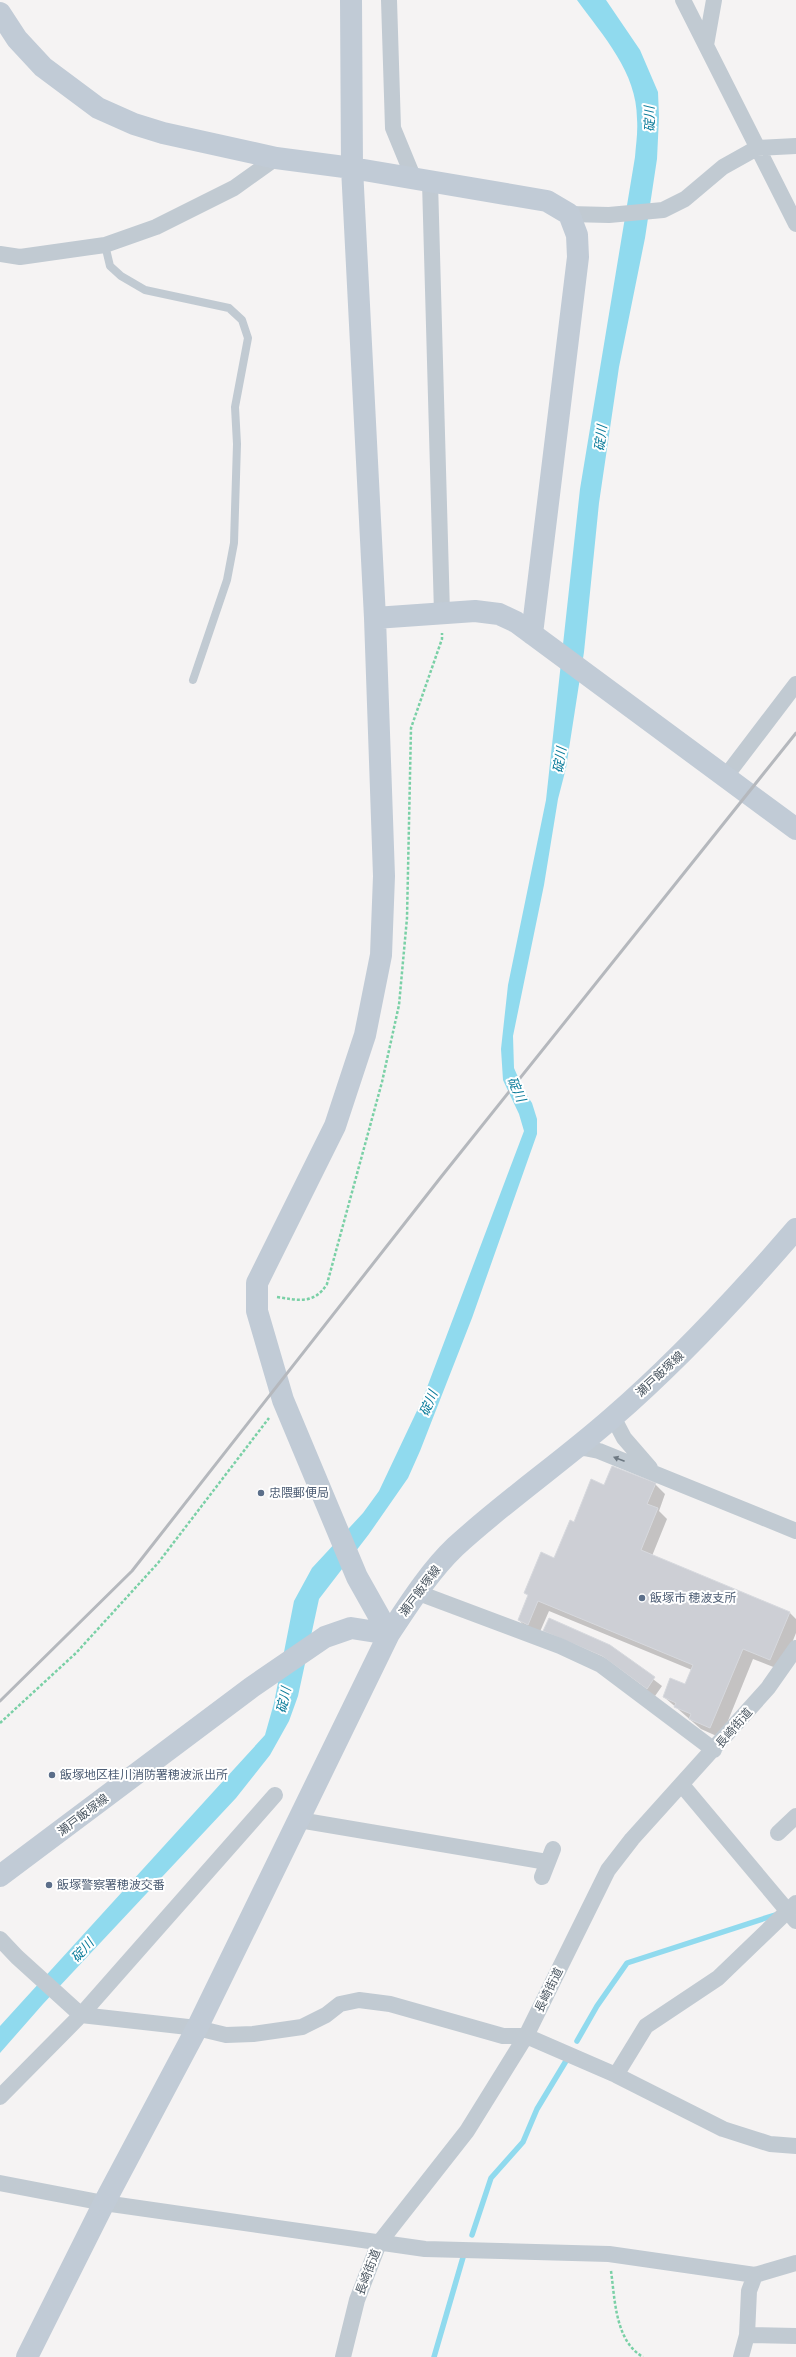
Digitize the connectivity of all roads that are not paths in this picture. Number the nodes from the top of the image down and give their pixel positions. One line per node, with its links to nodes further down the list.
1 (351, 0): 10 (street)
2 (389, 0): 11 (street)
3 (683, 0): 6 (street)
4 (714, 0): 6 (street)
5 (0, 12): 9 (street)
6 (706, 45): 8 (street)
7 (796, 146): 8 (street)
8 (757, 148): 12 (street); 13 (street)
9 (276, 158): 10 (street); 14 (street)
10 (352, 168): 11 (street); 17 (street)
11 (422, 181): 12 (street); 16 (street)
12 (569, 214): 18 (street)
13 (796, 224)
14 (105, 245): 15 (street); 19 (lane)
15 (0, 254)
16 (442, 613): 17 (street); 18 (street)
17 (375, 618): 29 (street)
18 (532, 634): 21 (street)
19 (193, 680)
20 (796, 684): 21 (street)
21 (726, 776): 22 (street)
22 (796, 828)
23 (796, 1229): 24 (street, 瀬戸飯塚線)
24 (613, 1417): 25 (street, 瀬戸飯塚線); 26 (street)
25 (573, 1450): 26 (street, one-way to 25); 28 (street, 瀬戸飯塚線)
26 (656, 1473): 27 (street)
27 (796, 1531)
28 (416, 1592): 29 (street, 瀬戸飯塚線); 31 (street)
29 (390, 1634): 35 (street); 38 (street, 瀬戸飯塚線)
30 (796, 1648): 31 (street, 長崎街道)
31 (714, 1750): 32 (street, 長崎街道)
32 (682, 1785): 39 (street); 43 (street, 長崎街道)
33 (275, 1795): 41 (street)
34 (796, 1816): 36 (street)
35 (299, 1820): 37 (street); 42 (street)
36 (778, 1833)
37 (547, 1863)
38 (0, 1876)
39 (793, 1911): 44 (street)
40 (0, 1939): 41 (street)
41 (78, 2013): 42 (street); 45 (street)
42 (197, 2028): 43 (street); 48 (street)
43 (526, 2036): 44 (street); 49 (street, 長崎街道)
44 (616, 2075): 46 (street)
45 (0, 2097)
46 (796, 2146)
47 (0, 2183): 48 (street)
48 (104, 2203): 49 (street); 54 (street)
49 (379, 2243): 51 (street); 55 (street, 長崎街道)
50 (796, 2263): 51 (street)
51 (755, 2275): 52 (street)
52 (747, 2335): 53 (street); 56 (street)
53 (796, 2336)
54 (27, 2357)
55 (343, 2357)
56 (741, 2357)

